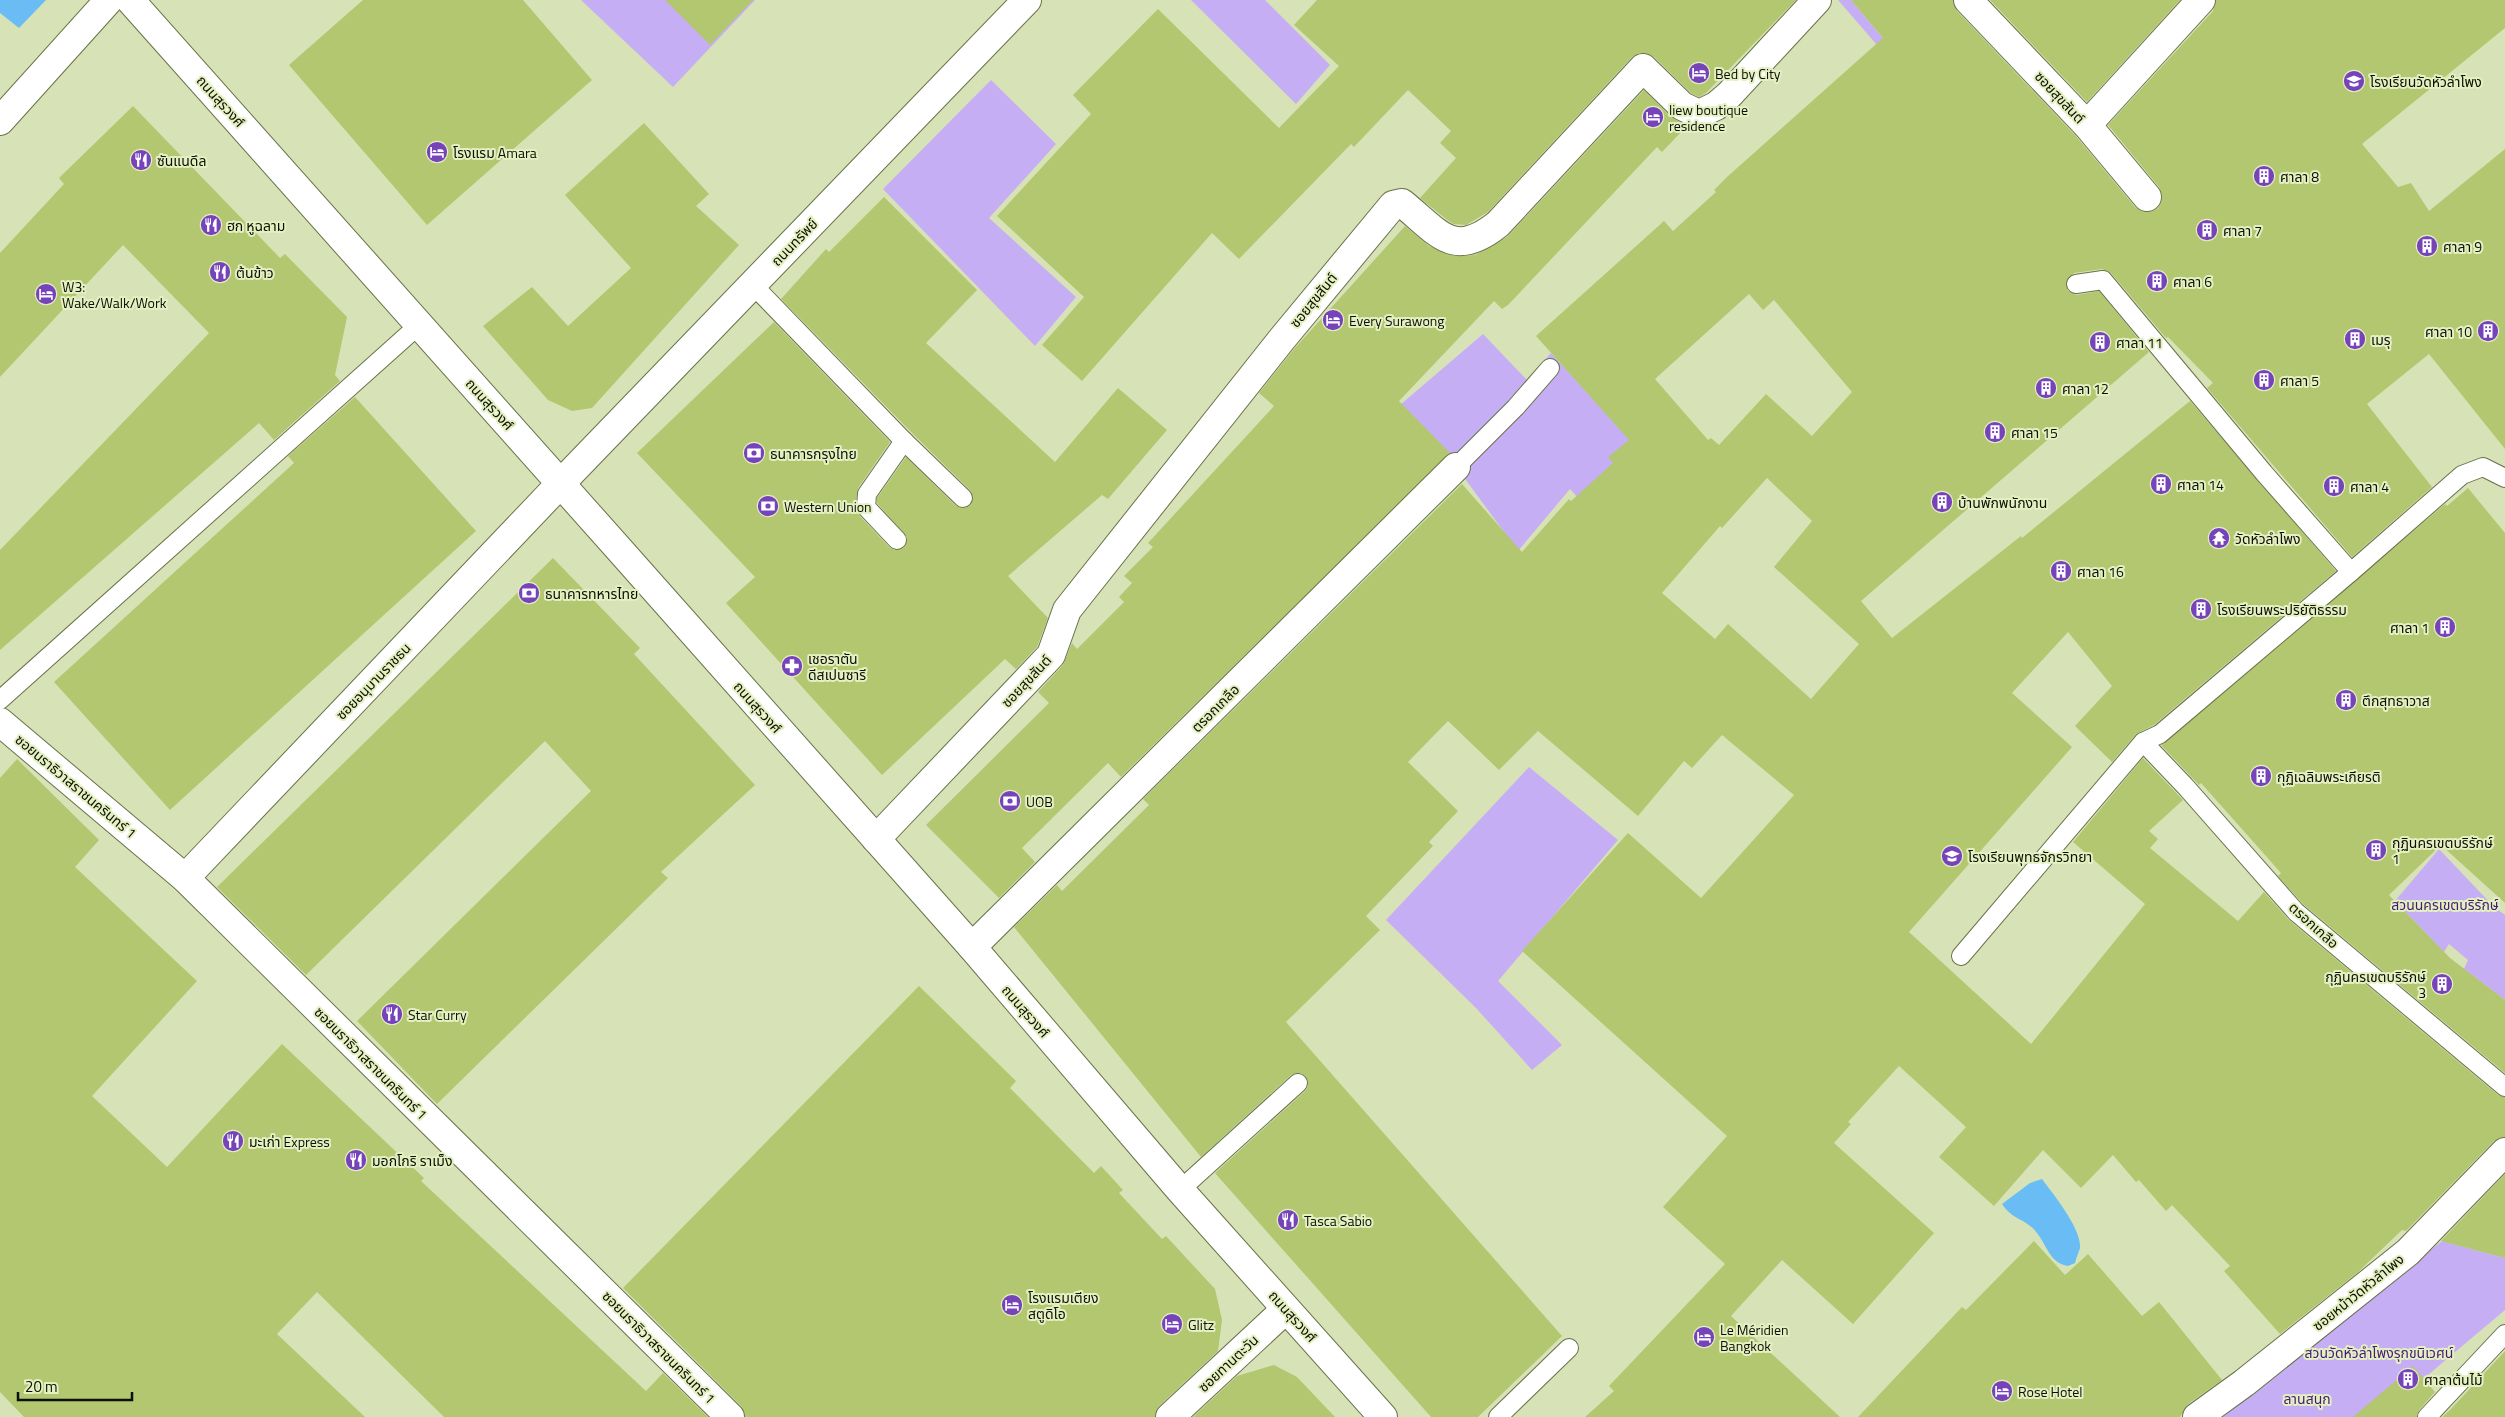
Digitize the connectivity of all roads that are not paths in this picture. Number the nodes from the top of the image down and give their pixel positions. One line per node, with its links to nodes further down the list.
1 (109, 0): 7 (street)
2 (130, 0): 12 (street, ถนนสุรวงศ์)
3 (1027, 0): 11 (street, ถนนทรัพย์)
4 (1817, 0): 24 (street, ซอยสุขสันต์)
5 (1968, 0): 8 (street, ซอยสุขสันต์)
6 (2201, 0): 8 (street)
7 (0, 120)
8 (2087, 125): 9 (street, ซอยสุขสันต์)
9 (2147, 198)
10 (2076, 284): 20 (lane)
11 (753, 285): 14 (lane); 17 (street, ถนนทรัพย์)
12 (420, 324): 17 (street, ถนนสุรวงศ์); 21 (lane)
13 (1550, 368): 15 (lane)
14 (904, 440): 18 (lane); 19 (lane)
15 (1456, 467): 26 (street, ตรอกเกลือ)
16 (2505, 478): 20 (lane)
17 (561, 483): 24 (street, ถนนสุรวงศ์); 25 (street, ซอยอนุมานราชธน)
18 (963, 498)
19 (897, 540)
20 (2351, 572): 23 (lane)
21 (0, 700)
22 (0, 722): 25 (street, ซอยนราธิวาสราชนครินทร์ 1)
23 (2142, 742): 27 (lane); 29 (lane, ตรอกเกลือ)
24 (876, 839): 26 (street, ถนนสุรวงศ์)
25 (185, 878): 35 (street, ซอยนราธิวาสราชนครินทร์ 1)
26 (972, 948): 31 (street, ถนนสุรวงศ์)
27 (1961, 956)
28 (1298, 1083): 31 (lane)
29 (2505, 1087)
30 (2505, 1152): 39 (street, ซอยหน้าวัดหัวลำโพง)
31 (1180, 1190): 32 (street, ถนนสุรวงศ์)
32 (1286, 1309): 36 (street, ซอยทานตะวัน); 37 (street, ถนนสุรวงศ์)
33 (2505, 1334): 40 (lane)
34 (1569, 1348): 38 (lane)
35 (730, 1417)
36 (1170, 1417)
37 (1383, 1417)
38 (1498, 1417)
39 (2197, 1417)
40 (2427, 1417)

